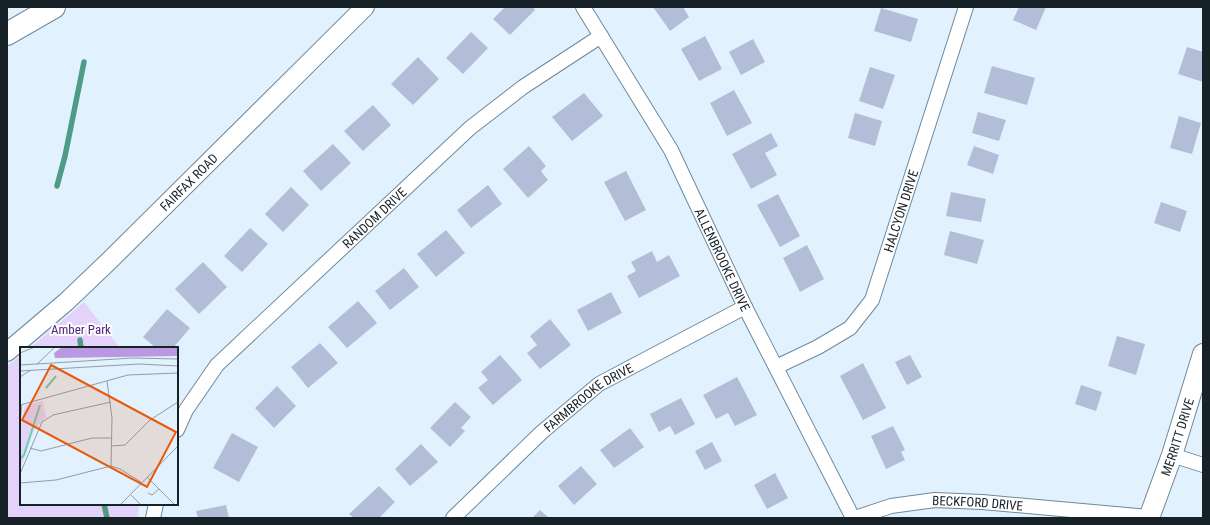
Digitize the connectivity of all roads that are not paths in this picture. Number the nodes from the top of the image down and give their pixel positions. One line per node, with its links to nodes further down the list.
1 (54, 7): 5 (highway)
2 (365, 7): 8 (street, FAIRFAX ROAD)
3 (583, 7): 6 (street, ALLENBROOKE DRIVE)
4 (966, 7): 10 (street, HALCYON DRIVE)
5 (7, 34)
6 (601, 36): 7 (street, ALLENBROOKE DRIVE); 11 (street, RANDOM DRIVE)
7 (745, 307): 10 (street, ALLENBROOKE DRIVE); 17 (street, FARMBROOKE DRIVE)
8 (7, 352)
9 (1203, 354): 12 (main road, MERRITT DRIVE)
10 (776, 367): 18 (street, ALLENBROOKE DRIVE)
11 (178, 428)
12 (1172, 455): 13 (street); 15 (main road, MERRITT DRIVE)
13 (1203, 465)
14 (156, 505): 16 (street)
15 (1149, 517): 18 (street, BECKFORD DRIVE)
16 (153, 518)
17 (453, 518)
18 (854, 518)

